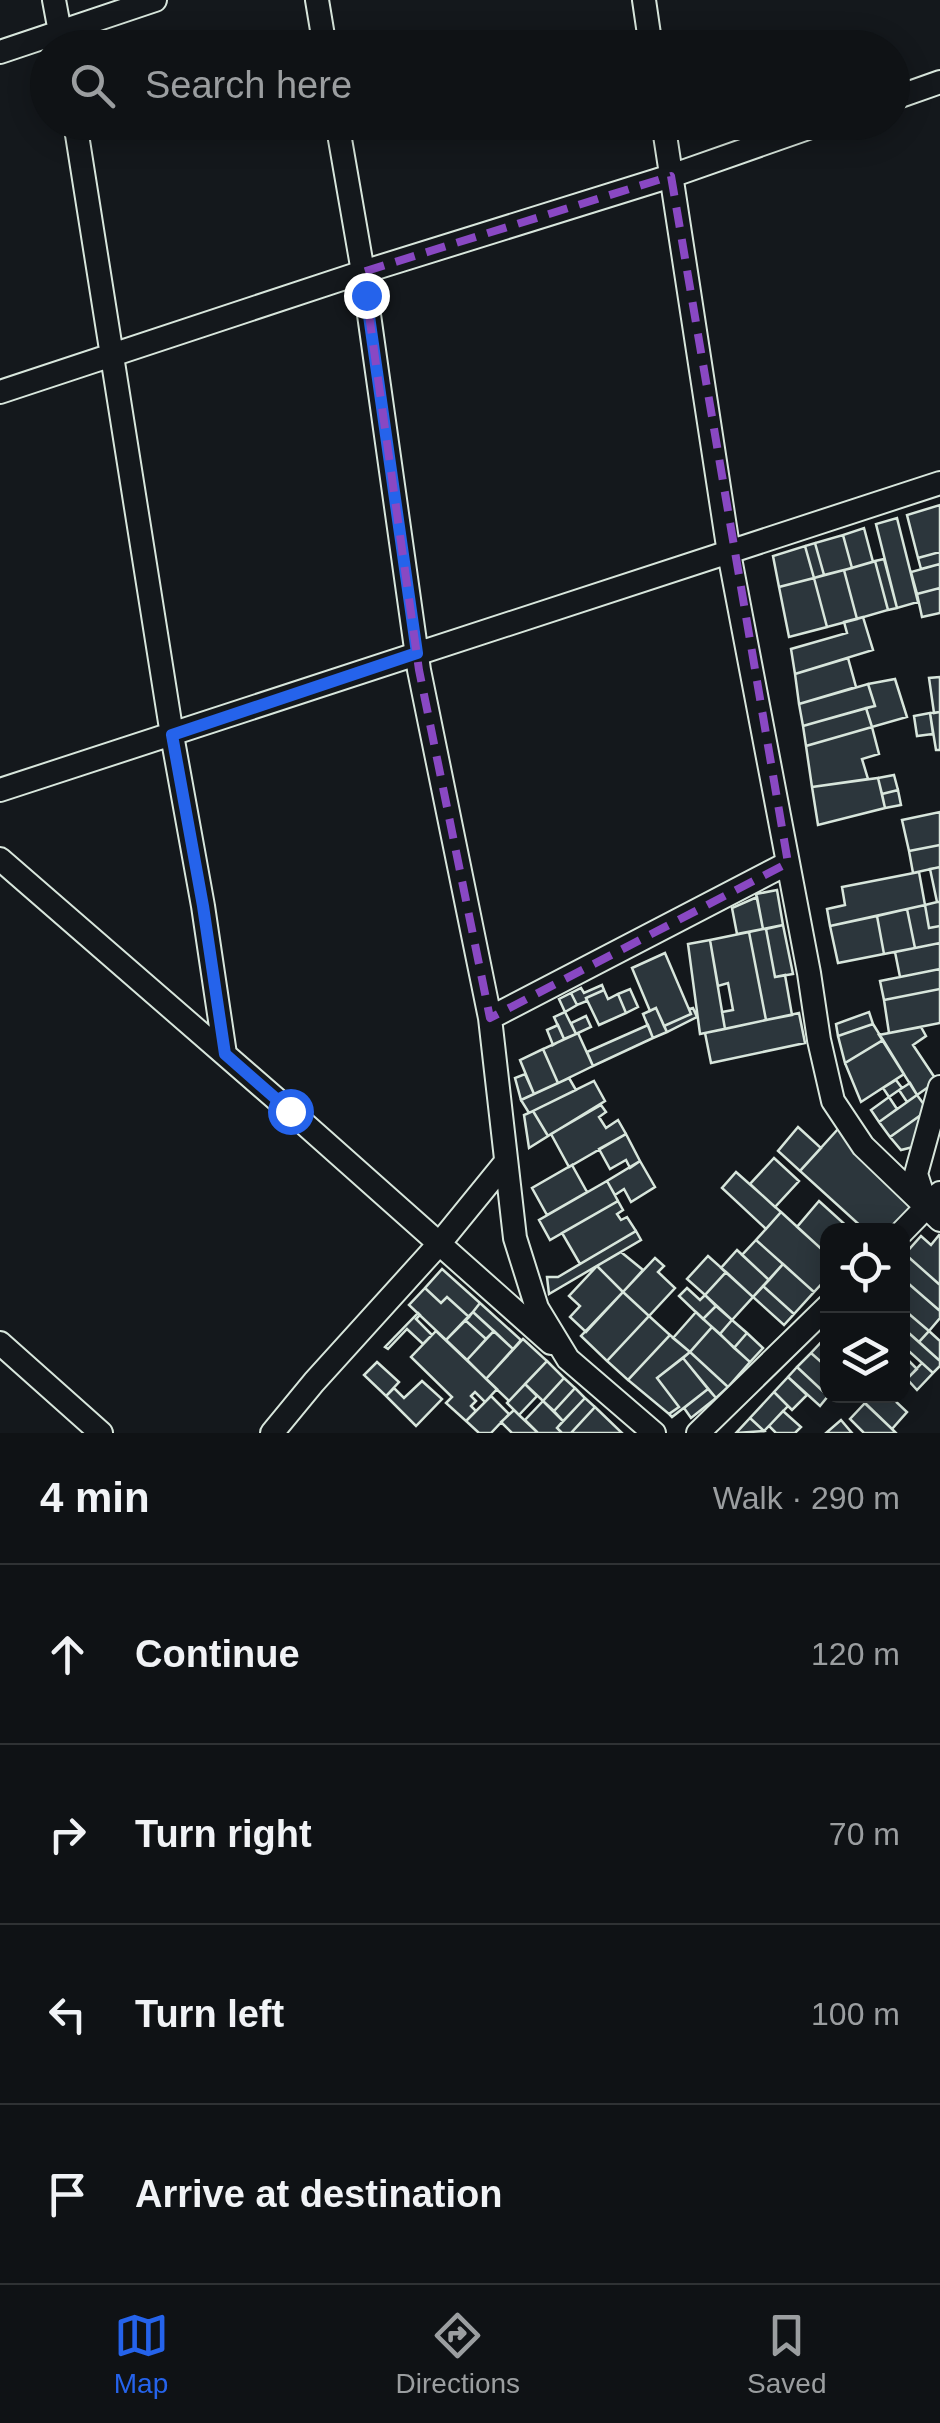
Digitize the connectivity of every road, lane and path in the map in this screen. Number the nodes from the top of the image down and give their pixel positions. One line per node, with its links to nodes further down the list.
1 (54, 0): 5 (street)
2 (155, 0): 6 (street)
3 (317, 0): 7 (street)
4 (644, 0): 8 (street)
5 (60, 30)
6 (85, 30)
7 (322, 30)
8 (648, 30)
9 (30, 46): 10 (street)
10 (0, 52)
11 (940, 82): 12 (street)
12 (910, 93)
13 (78, 140): 19 (street)
14 (341, 140): 18 (street)
15 (665, 140): 17 (street)
16 (773, 140): 17 (street)
17 (671, 176): 18 (street); 22 (street)
18 (362, 272): 19 (street); 23 (street)
19 (113, 354): 20 (street); 24 (street)
20 (0, 392)
21 (940, 483): 22 (street)
22 (729, 552): 23 (street); 27 (street)
23 (417, 653): 24 (street); 28 (street)
24 (172, 735): 25 (street); 29 (street)
25 (0, 790)
26 (0, 859): 29 (street)
27 (788, 863): 28 (street); 32 (street)
28 (490, 1018): 31 (street)
29 (225, 1054): 34 (street)
30 (940, 1086): 32 (street)
31 (505, 1163): 34 (street); 37 (street)
32 (936, 1207): 33 (street)
33 (910, 1226)
34 (439, 1244): 37 (street); 39 (street)
35 (821, 1313): 41 (street)
36 (0, 1342): 38 (street)
37 (568, 1358): 40 (street)
38 (101, 1433)
39 (272, 1433)
40 (654, 1433)
41 (698, 1433)

